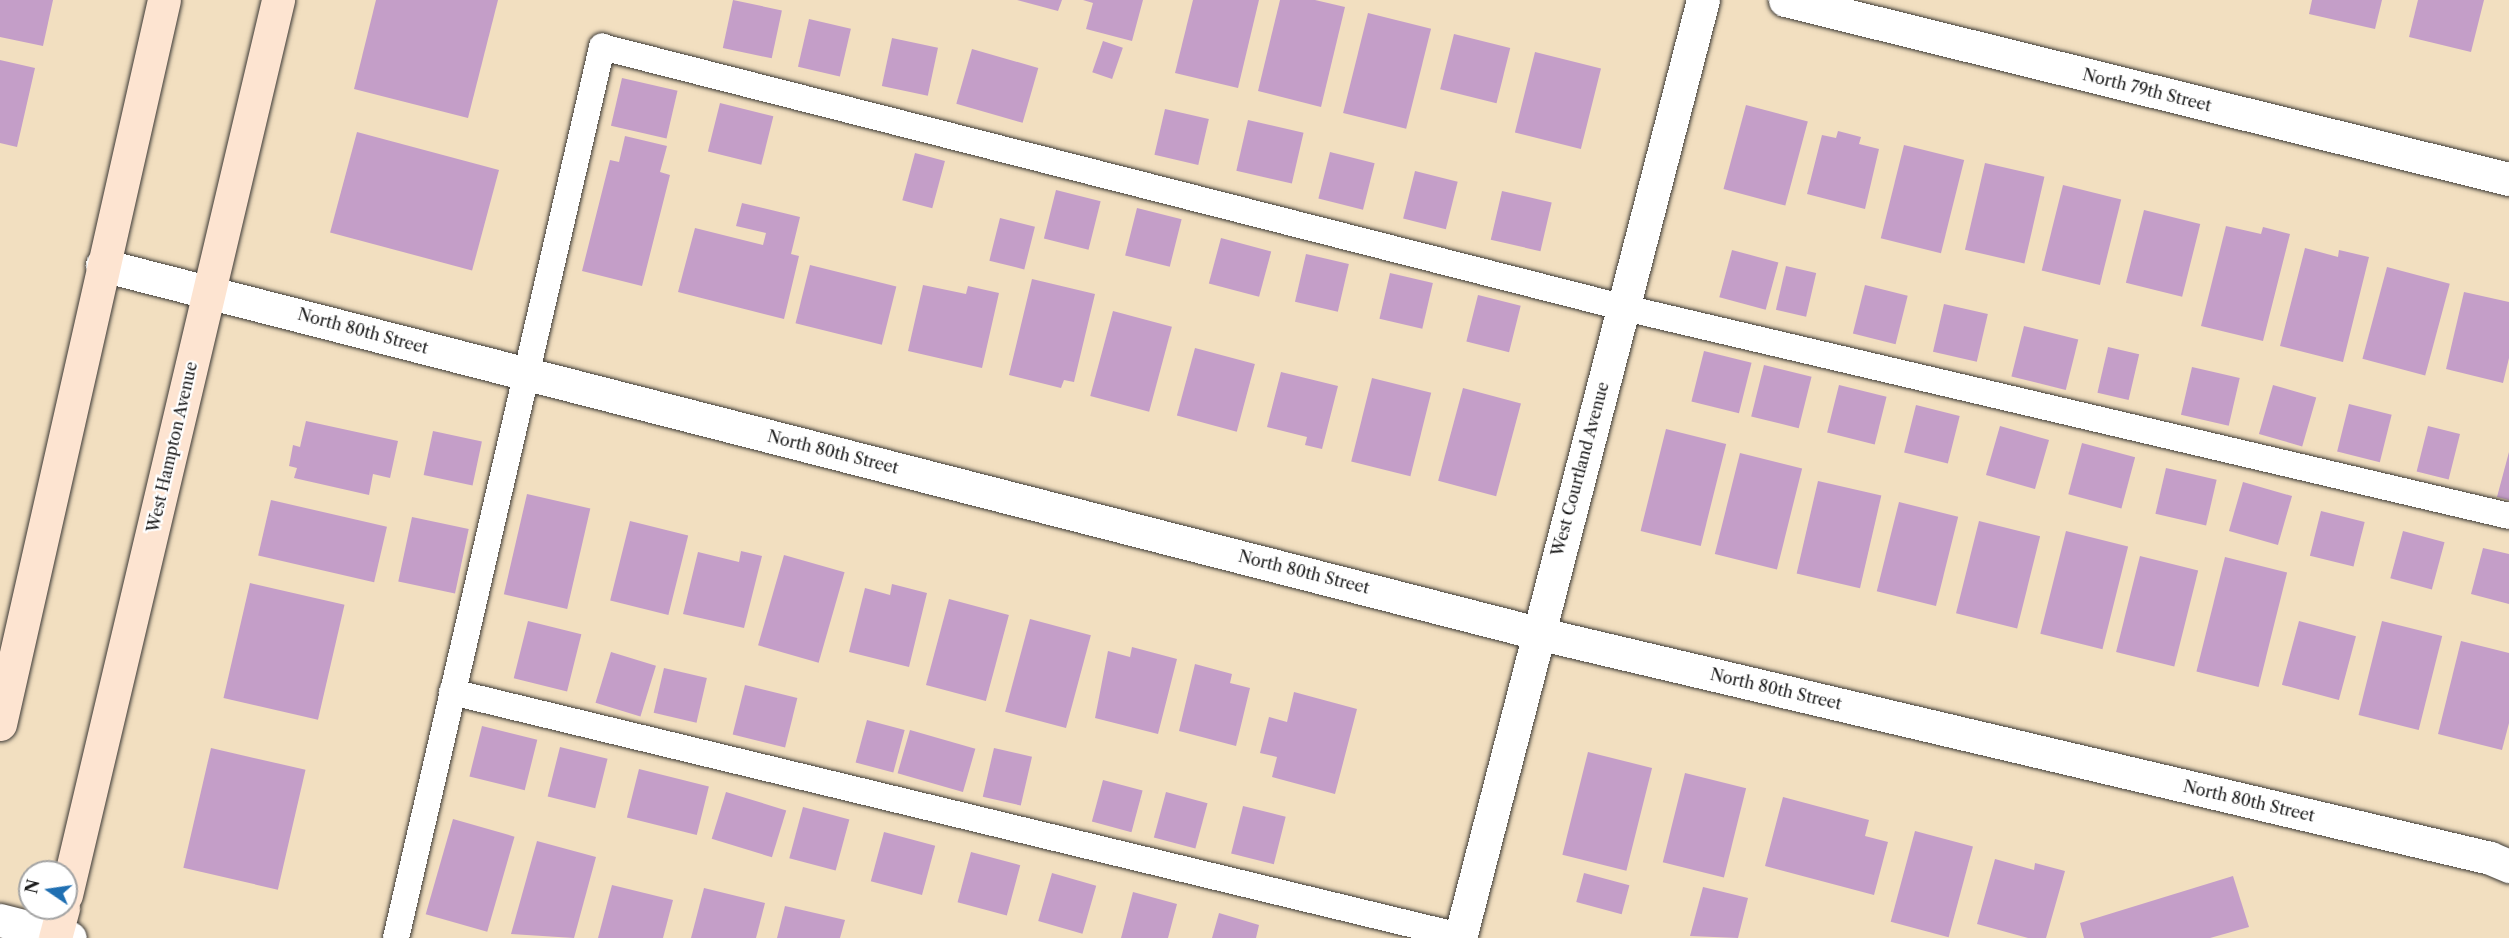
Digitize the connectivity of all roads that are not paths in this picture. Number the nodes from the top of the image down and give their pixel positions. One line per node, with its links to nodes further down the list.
1 (164, 0): 6 (main road)
2 (278, 0): 7 (main road, West Hampton Avenue)
3 (1703, 0): 8 (street, West Courtland Avenue)
4 (1785, 0): 5 (street, North 79th Street)
5 (2509, 179)
6 (102, 265): 7 (street, North 80th Street); 13 (main road)
7 (209, 291): 9 (street, North 80th Street); 14 (main road, West Hampton Avenue)
8 (1622, 307): 9 (lane); 10 (lane); 11 (street, West Courtland Avenue)
9 (526, 373): 11 (street, North 80th Street); 12 (lane)
10 (2509, 516)
11 (1537, 633): 15 (street, North 80th Street); 18 (street, West Courtland Avenue)
12 (452, 692): 18 (lane); 19 (lane)
13 (0, 724)
14 (74, 860)
15 (2509, 866)
16 (0, 920): 17 (street)
17 (61, 930)
18 (1460, 937)
19 (396, 938)

